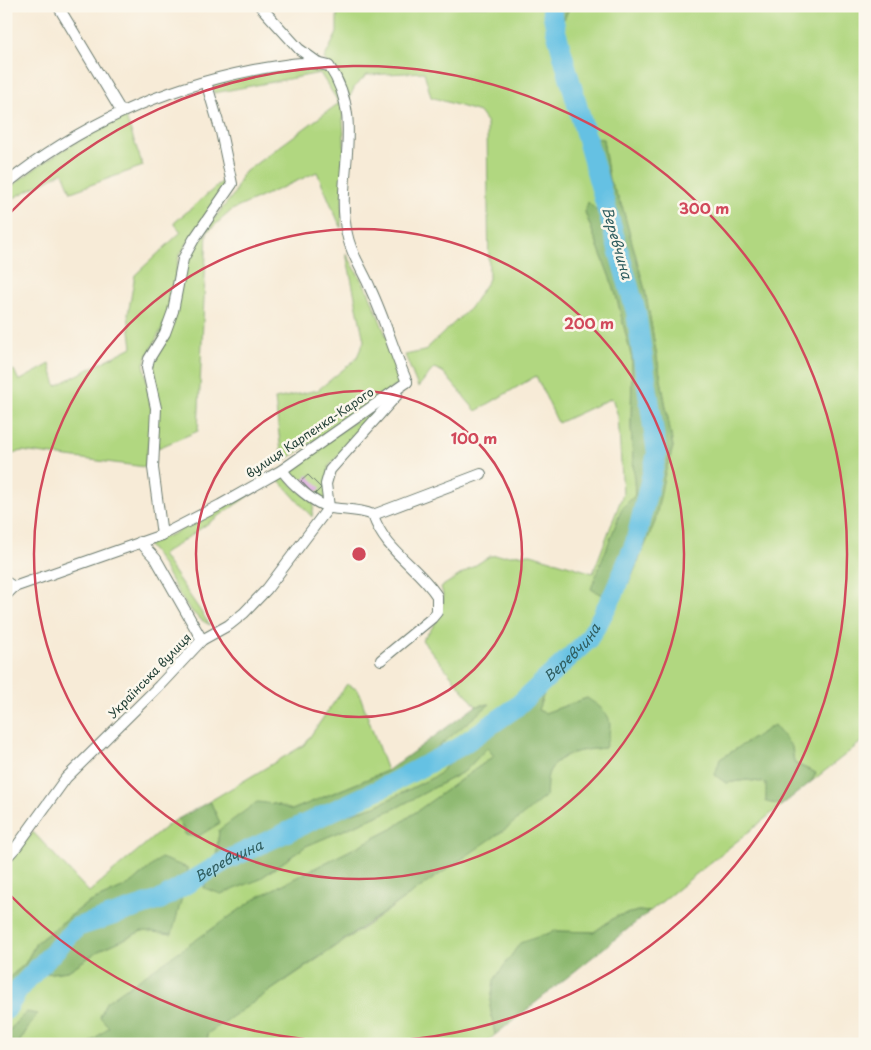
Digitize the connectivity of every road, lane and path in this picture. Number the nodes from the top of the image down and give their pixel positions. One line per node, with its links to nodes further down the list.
1 (58, 6): 5 (street)
2 (260, 6): 3 (street)
3 (325, 65): 4 (street); 7 (street)
4 (206, 82): 5 (street); 12 (street)
5 (121, 111): 6 (street)
6 (6, 184)
7 (407, 382): 8 (street, вулиця Карпенка-Карого); 10 (street)
8 (282, 470): 10 (street); 12 (street, вулиця Карпенка-Карого)
9 (481, 474): 11 (street)
10 (329, 507): 11 (street); 16 (street, Українська вулиця)
11 (373, 515): 17 (street)
12 (162, 535): 13 (street, вулиця Карпенка-Карого)
13 (140, 542): 14 (street, вулиця Карпенка-Карого); 16 (street)
14 (10, 584): 15 (street, вулиця Карпенка-Карого)
15 (6, 595)
16 (202, 640): 18 (street, Українська вулиця)
17 (381, 660)
18 (6, 858)

